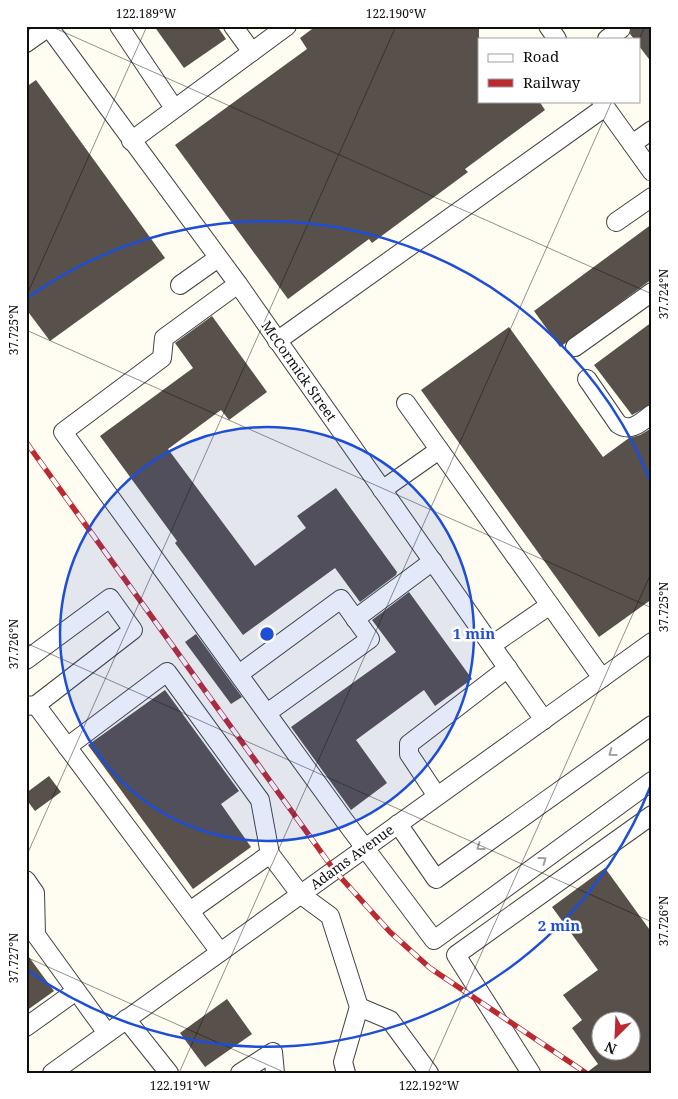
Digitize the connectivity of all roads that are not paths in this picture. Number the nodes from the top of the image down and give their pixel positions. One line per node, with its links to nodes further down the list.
1 (119, 26): 10 (street)
2 (233, 26): 8 (street)
3 (287, 26): 8 (street)
4 (548, 26): 6 (street)
5 (49, 27): 7 (street); 12 (street, McCormick Street)
6 (556, 38)
7 (26, 42)
8 (252, 52): 10 (street)
9 (603, 104): 13 (street); 21 (street)
10 (174, 108): 12 (street)
11 (652, 130): 13 (street)
12 (131, 141): 17 (street, McCormick Street)
13 (632, 144): 14 (street)
14 (652, 172)
15 (652, 197): 16 (street)
16 (616, 222)
17 (218, 258): 18 (street, McCormick Street); 19 (street)
18 (238, 284): 21 (street, McCormick Street); 35 (street)
19 (180, 286)
20 (652, 292): 22 (street)
21 (278, 341): 27 (street, McCormick Street)
22 (575, 347)
23 (587, 379): 25 (street)
24 (406, 403): 26 (street)
25 (652, 414)
26 (439, 450): 27 (street); 29 (street)
27 (382, 490): 28 (street, McCormick Street)
28 (433, 561): 30 (street); 32 (street, McCormick Street)
29 (550, 605): 32 (street); 36 (street)
30 (356, 619): 35 (street); 38 (street)
31 (652, 642): 36 (street, Adams Avenue)
32 (492, 645): 34 (street, McCormick Street)
33 (26, 660): 37 (street)
34 (508, 668): 39 (street, McCormick Street); 43 (street)
35 (239, 674): 38 (street)
36 (602, 678): 39 (street, Adams Avenue)
37 (31, 705): 41 (street)
38 (267, 713): 46 (street)
39 (544, 720): 43 (street, Adams Avenue)
40 (652, 725): 45 (street, one-way to 45)
41 (67, 747): 47 (street); 50 (street)
42 (652, 781): 46 (street, one-way to 42)
43 (437, 796): 45 (street, Adams Avenue)
44 (652, 815): 63 (street)
45 (398, 824): 46 (street, Adams Avenue)
46 (364, 848): 49 (street, Adams Avenue)
47 (270, 854): 49 (street); 50 (street)
48 (26, 880): 52 (street)
49 (300, 894): 51 (street, Adams Avenue); 53 (street)
50 (190, 911): 51 (street)
51 (220, 952): 54 (street, Adams Avenue)
52 (76, 991): 55 (street); 56 (street)
53 (359, 1007): 61 (street); 62 (street)
54 (126, 1019): 56 (street, Adams Avenue); 58 (street)
55 (26, 1026)
56 (107, 1033): 57 (street, Adams Avenue)
57 (52, 1073)
58 (169, 1073)
59 (240, 1073): 60 (street)
60 (276, 1073)
61 (346, 1073)
62 (429, 1073)
63 (531, 1073)

